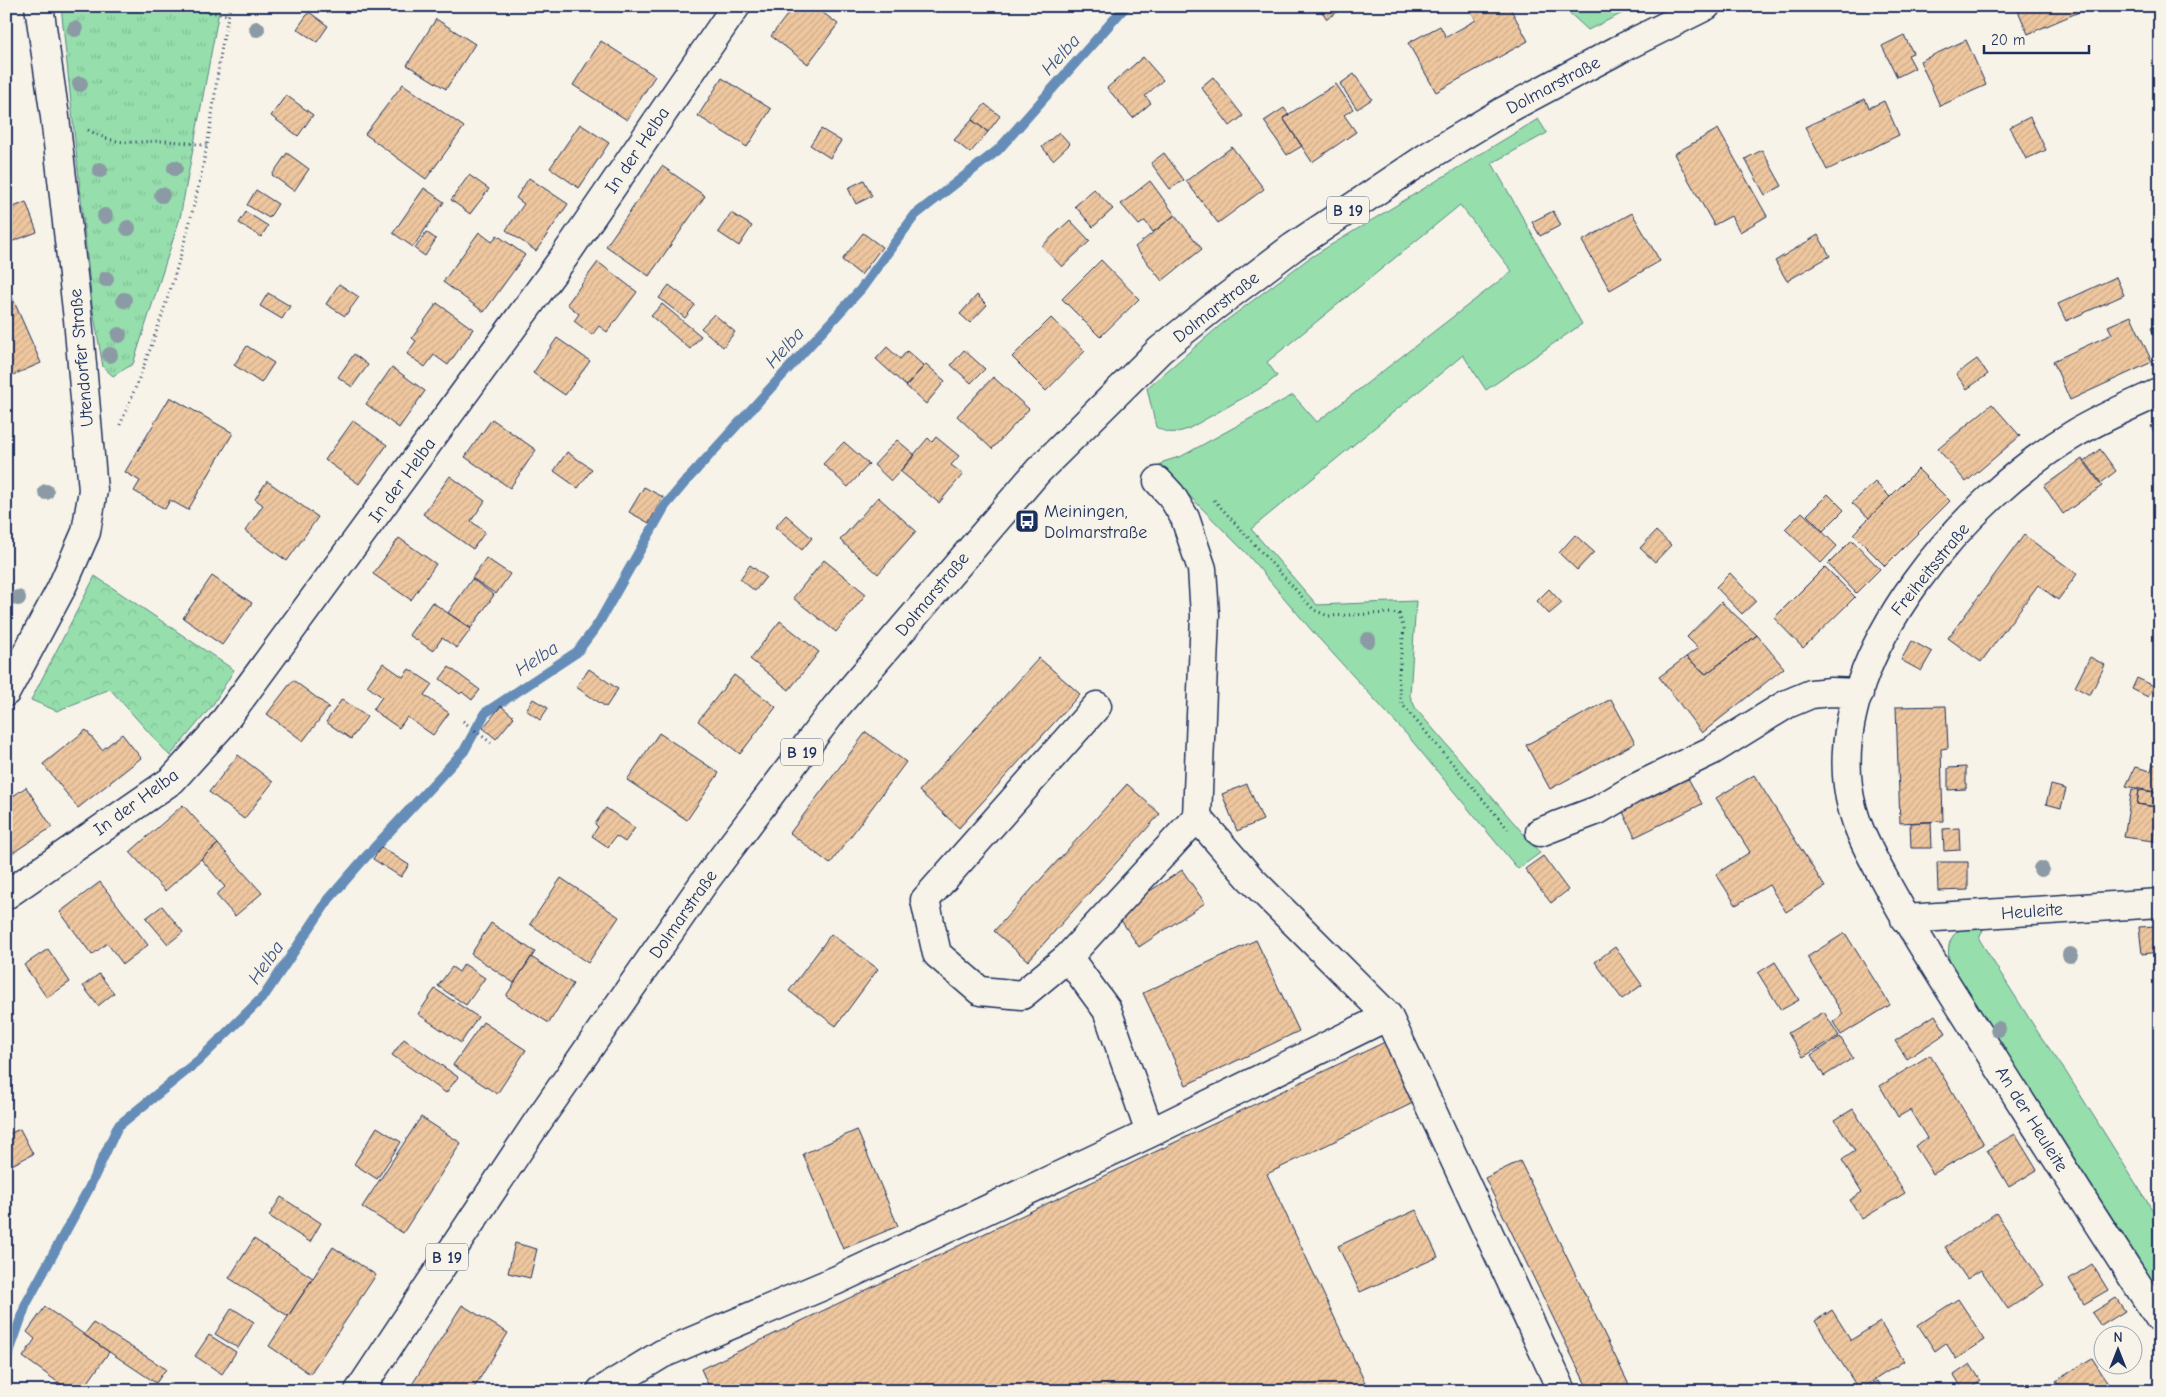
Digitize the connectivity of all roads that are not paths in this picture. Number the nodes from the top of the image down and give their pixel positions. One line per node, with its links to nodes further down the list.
1 (38, 6): 6 (street, Utendorfer Straße)
2 (736, 6): 11 (street, In der Helba)
3 (1706, 6): 18 (street, Dolmarstraße / B 19)
4 (2160, 392): 7 (street, Freiheitsstraße)
5 (1158, 482): 9 (street)
6 (6, 692)
7 (1859, 693): 10 (street); 13 (street, Freiheitsstraße)
8 (1098, 706): 14 (street)
9 (1197, 817): 14 (street); 15 (street)
10 (1540, 832)
11 (6, 895)
12 (2160, 902): 13 (street, Heuleite)
13 (1905, 918): 17 (street, An der Heuleite)
14 (1068, 957): 16 (street)
15 (1388, 1016): 16 (street); 20 (street)
16 (1150, 1133): 19 (street)
17 (2160, 1319)
18 (359, 1391)
19 (601, 1391)
20 (1562, 1391)

